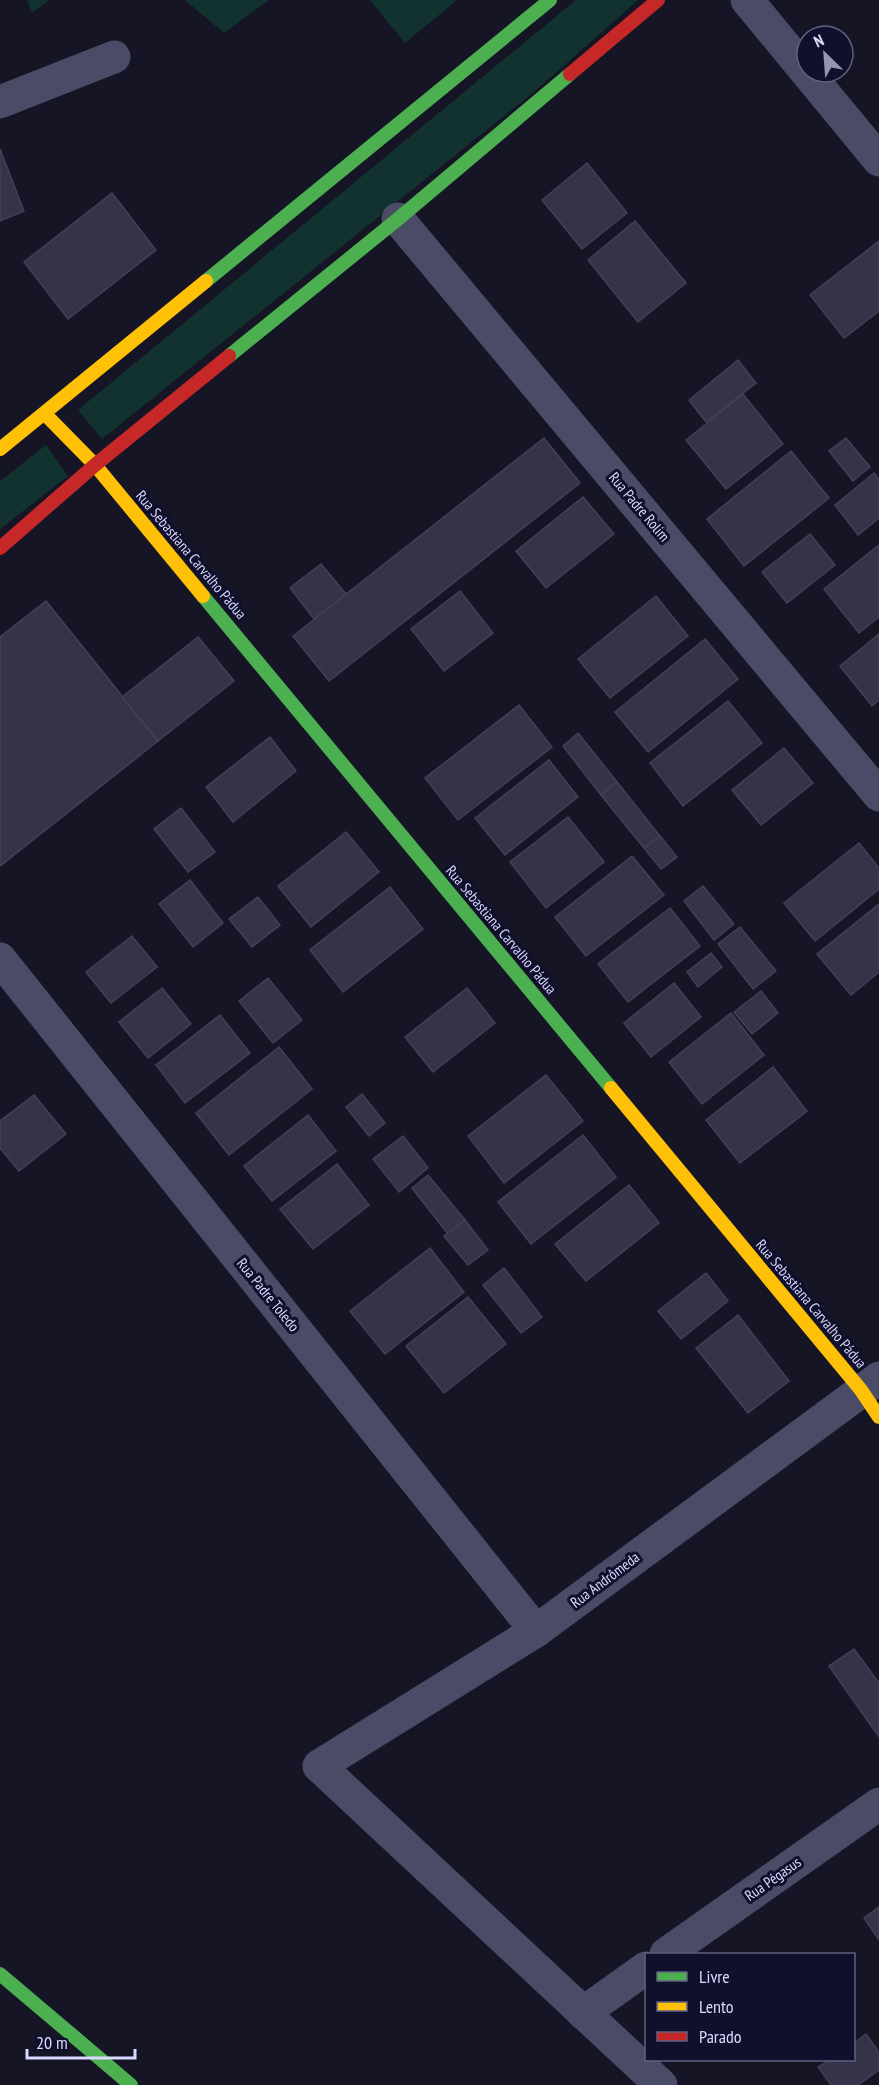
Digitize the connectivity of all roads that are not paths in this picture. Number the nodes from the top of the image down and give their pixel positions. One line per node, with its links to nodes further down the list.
1 (550, 0): 8 (main road)
2 (658, 0): 7 (main road)
3 (747, 0): 6 (street)
4 (114, 57): 5 (street)
5 (0, 102)
6 (879, 160)
7 (398, 219): 10 (main road); 12 (street, Rua Padre Rolim)
8 (45, 414): 9 (main road); 10 (main road, Rua Sebastiana Carvalho Pádua)
9 (0, 449)
10 (95, 465): 11 (main road); 14 (main road, Rua Sebastiana Carvalho Pádua)
11 (0, 548)
12 (879, 795)
13 (0, 959): 16 (street, Rua Padre Toledo)
14 (870, 1384): 15 (main road, Rua Sebastiana Carvalho Pádua); 16 (street, Rua Andrômeda)
15 (879, 1417)
16 (536, 1631): 21 (street, Rua Andrômeda)
17 (879, 1804): 18 (street, Rua Pégasus)
18 (667, 1953)
19 (645, 1969): 21 (street)
20 (0, 1974): 22 (main road)
21 (583, 2013): 23 (street)
22 (131, 2085)
23 (661, 2085)

